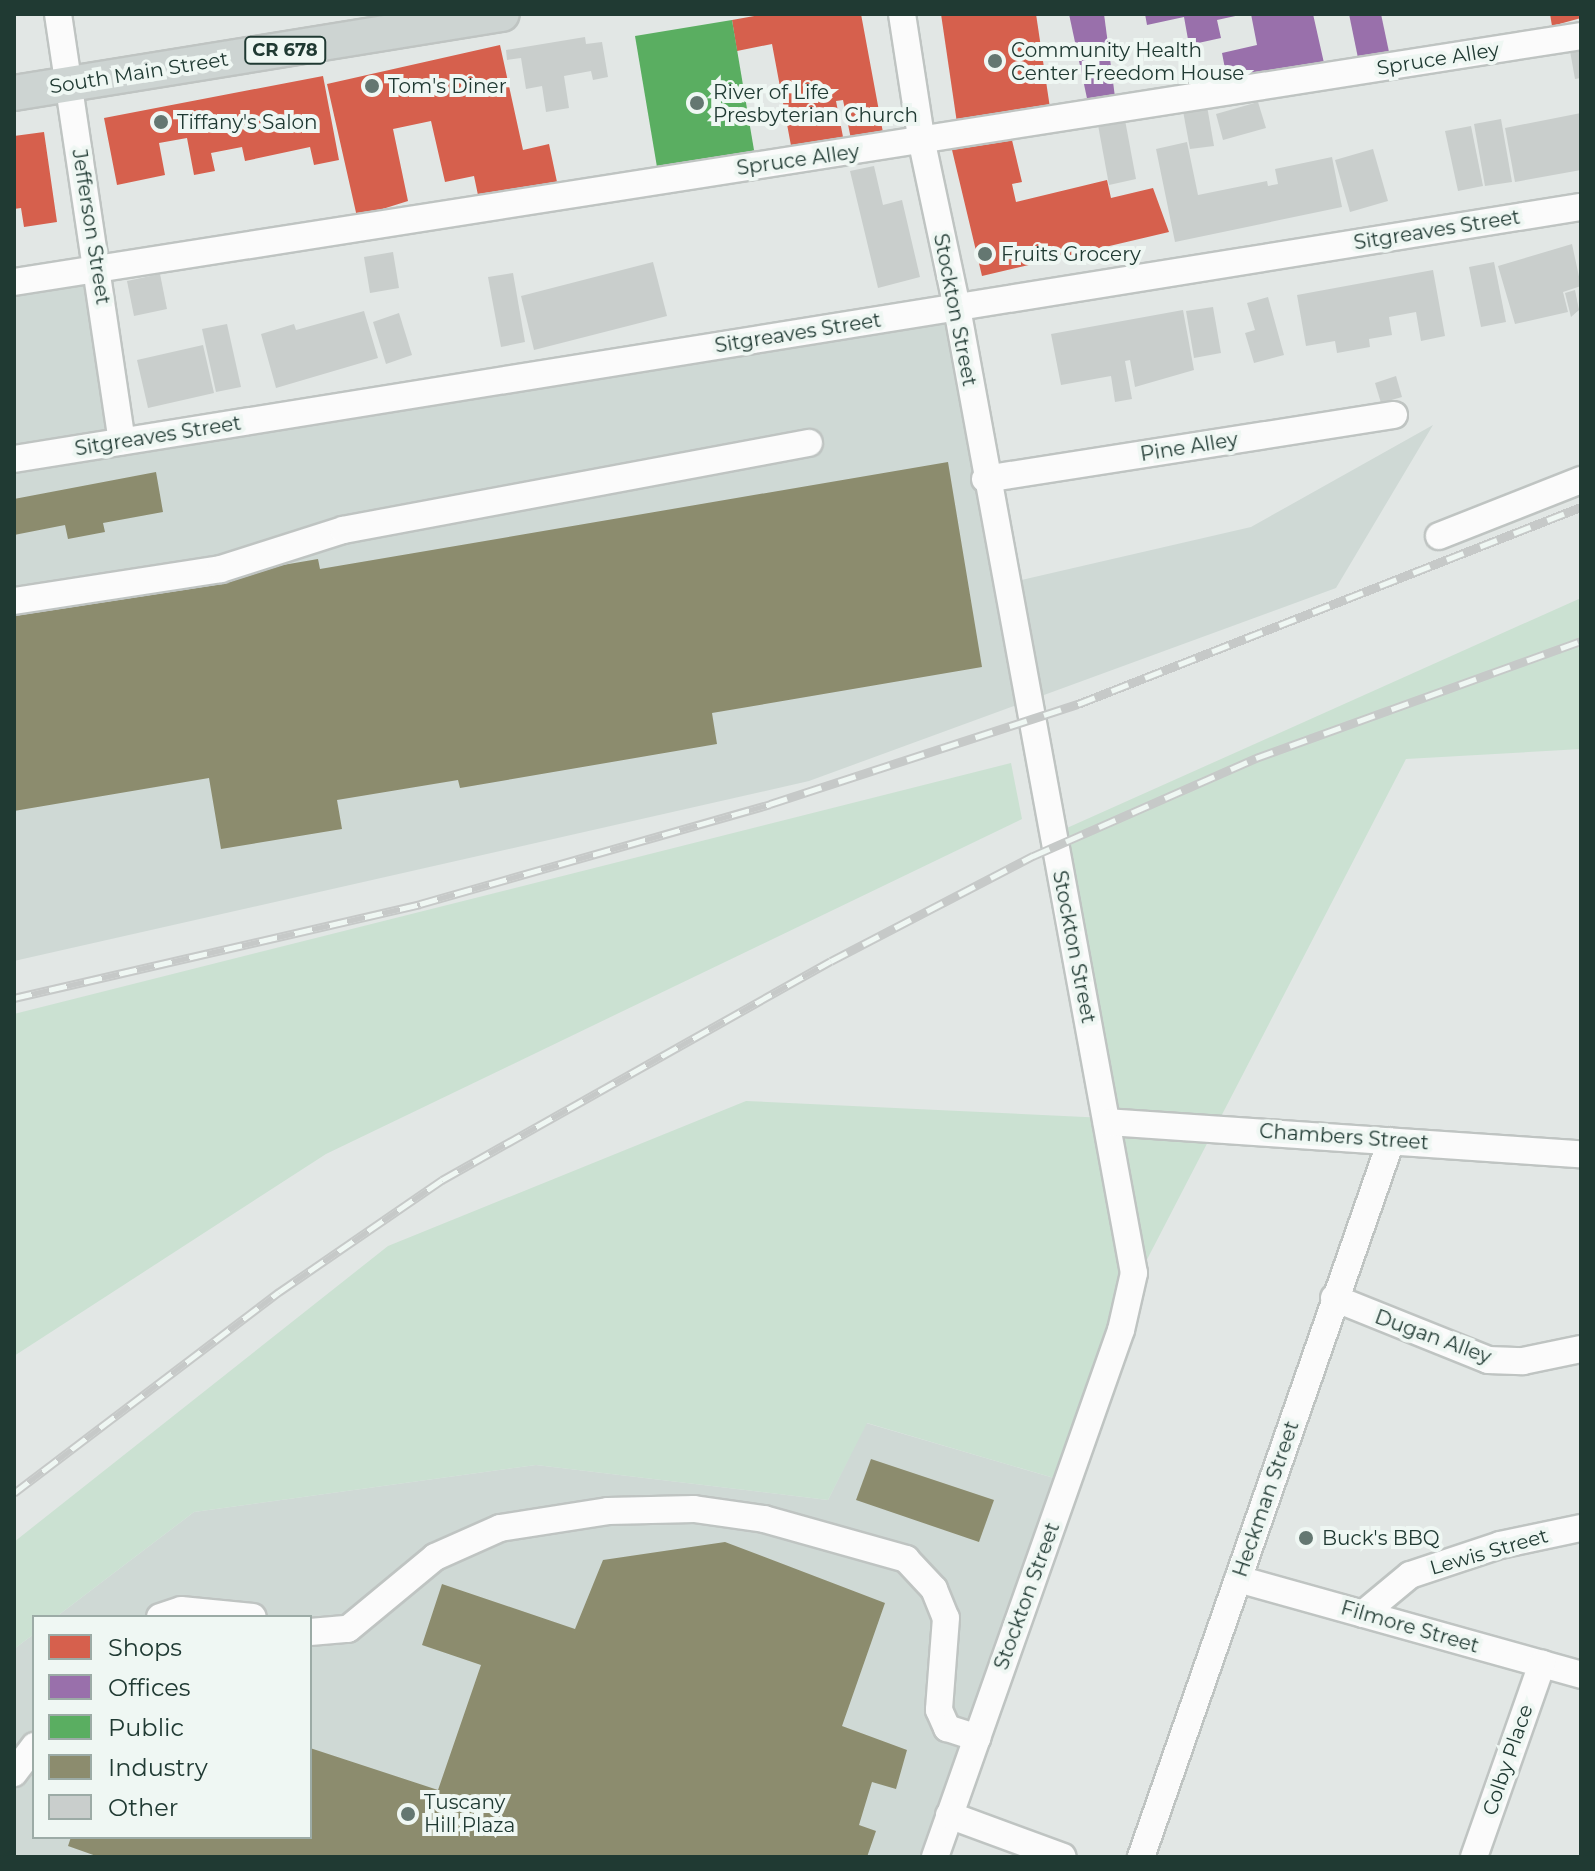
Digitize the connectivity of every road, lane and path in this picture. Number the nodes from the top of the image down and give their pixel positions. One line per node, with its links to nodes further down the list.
1 (58, 14): 5 (street, Jefferson Street)
2 (502, 14): 5 (main road, South Main Street / CR 678)
3 (902, 14): 7 (street, Stockton Street)
4 (1581, 36): 7 (street, Spruce Alley)
5 (69, 85): 6 (main road, South Main Street / CR 678); 9 (street, Jefferson Street)
6 (14, 93)
7 (922, 143): 9 (street, Spruce Alley); 11 (street, Stockton Street)
8 (1581, 207): 11 (street, Sitgreaves Street)
9 (97, 268): 10 (street, Spruce Alley); 13 (street, Jefferson Street)
10 (14, 282)
11 (957, 308): 13 (street, Sitgreaves Street); 16 (street, Stockton Street)
12 (1394, 415): 16 (street, Pine Alley)
13 (122, 441): 15 (street, Sitgreaves Street)
14 (809, 443): 19 (street)
15 (14, 459)
16 (985, 479): 20 (street, Stockton Street)
17 (1581, 480): 18 (street)
18 (1439, 536)
19 (14, 601)
20 (1107, 1122): 21 (street, Chambers Street); 33 (street, Stockton Street)
21 (1391, 1141): 22 (street, Chambers Street); 23 (street, Heckman Street)
22 (1581, 1154)
23 (1334, 1298): 24 (street, Dugan Alley); 26 (street, Heckman Street)
24 (1581, 1349)
25 (1581, 1528): 27 (street, Lewis Street)
26 (1238, 1579): 27 (street, Filmore Street); 39 (street, Heckman Street)
27 (1363, 1614): 31 (street, Filmore Street)
28 (166, 1615): 29 (street)
29 (232, 1615)
30 (312, 1632): 33 (street)
31 (1542, 1664): 32 (street, Filmore Street); 40 (street, Colby Place)
32 (1581, 1675)
33 (977, 1738): 36 (street, Stockton Street)
34 (32, 1749): 35 (street)
35 (14, 1773)
36 (949, 1815): 37 (street); 38 (street, Stockton Street)
37 (1048, 1855)
38 (935, 1857)
39 (1141, 1857)
40 (1474, 1857)

